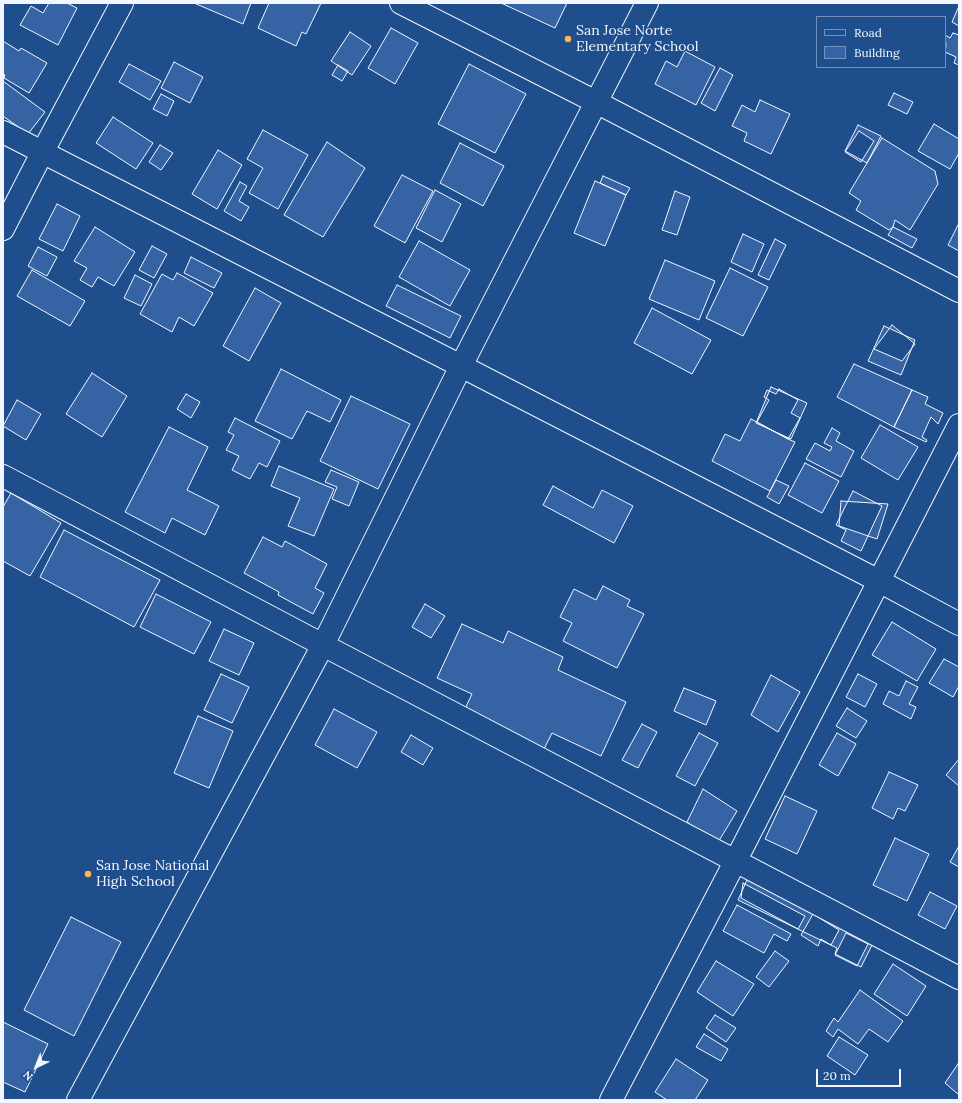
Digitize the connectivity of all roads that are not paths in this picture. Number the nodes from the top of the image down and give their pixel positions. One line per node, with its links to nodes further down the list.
1 (122, 3): 6 (street)
2 (401, 3): 4 (street)
3 (647, 3): 4 (street)
4 (596, 102): 8 (street); 9 (street)
5 (3, 132): 6 (street)
6 (42, 153): 7 (street); 9 (street)
7 (3, 229)
8 (959, 291)
9 (461, 366): 12 (street); 14 (street)
10 (959, 425): 12 (street)
11 (3, 476): 14 (street)
12 (879, 581): 13 (street); 15 (street)
13 (959, 624)
14 (323, 645): 15 (street); 17 (street)
15 (736, 860): 16 (street); 18 (street)
16 (959, 978)
17 (78, 1100)
18 (611, 1100)

